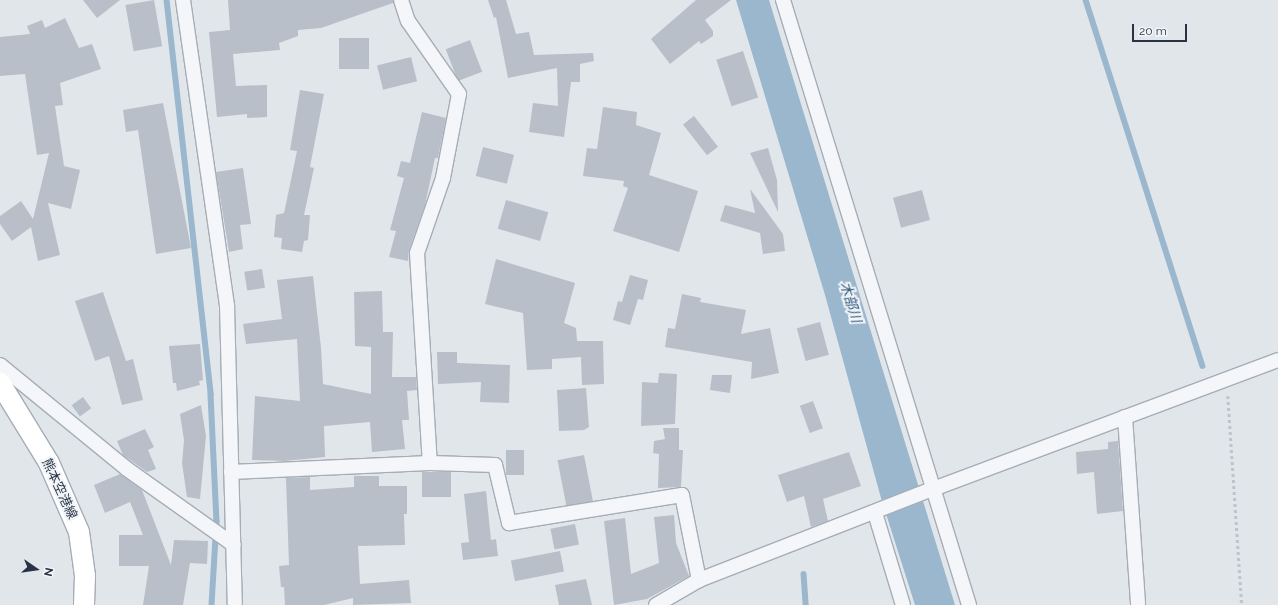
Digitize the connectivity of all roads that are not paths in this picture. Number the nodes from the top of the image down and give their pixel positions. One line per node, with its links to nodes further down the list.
1 (184, 0): 9 (street)
2 (401, 0): 8 (street)
3 (783, 0): 10 (street)
4 (1278, 360): 7 (street)
5 (0, 365): 12 (street)
6 (0, 383): 14 (main road, 熊本空港線)
7 (1125, 417): 10 (street); 19 (street)
8 (430, 463): 9 (street); 13 (street)
9 (231, 472): 12 (street)
10 (933, 489): 11 (street); 18 (street)
11 (875, 513): 13 (street); 17 (street)
12 (234, 545): 15 (street)
13 (699, 580): 16 (street)
14 (84, 605)
15 (235, 605)
16 (656, 605)
17 (903, 605)
18 (969, 605)
19 (1138, 605)

